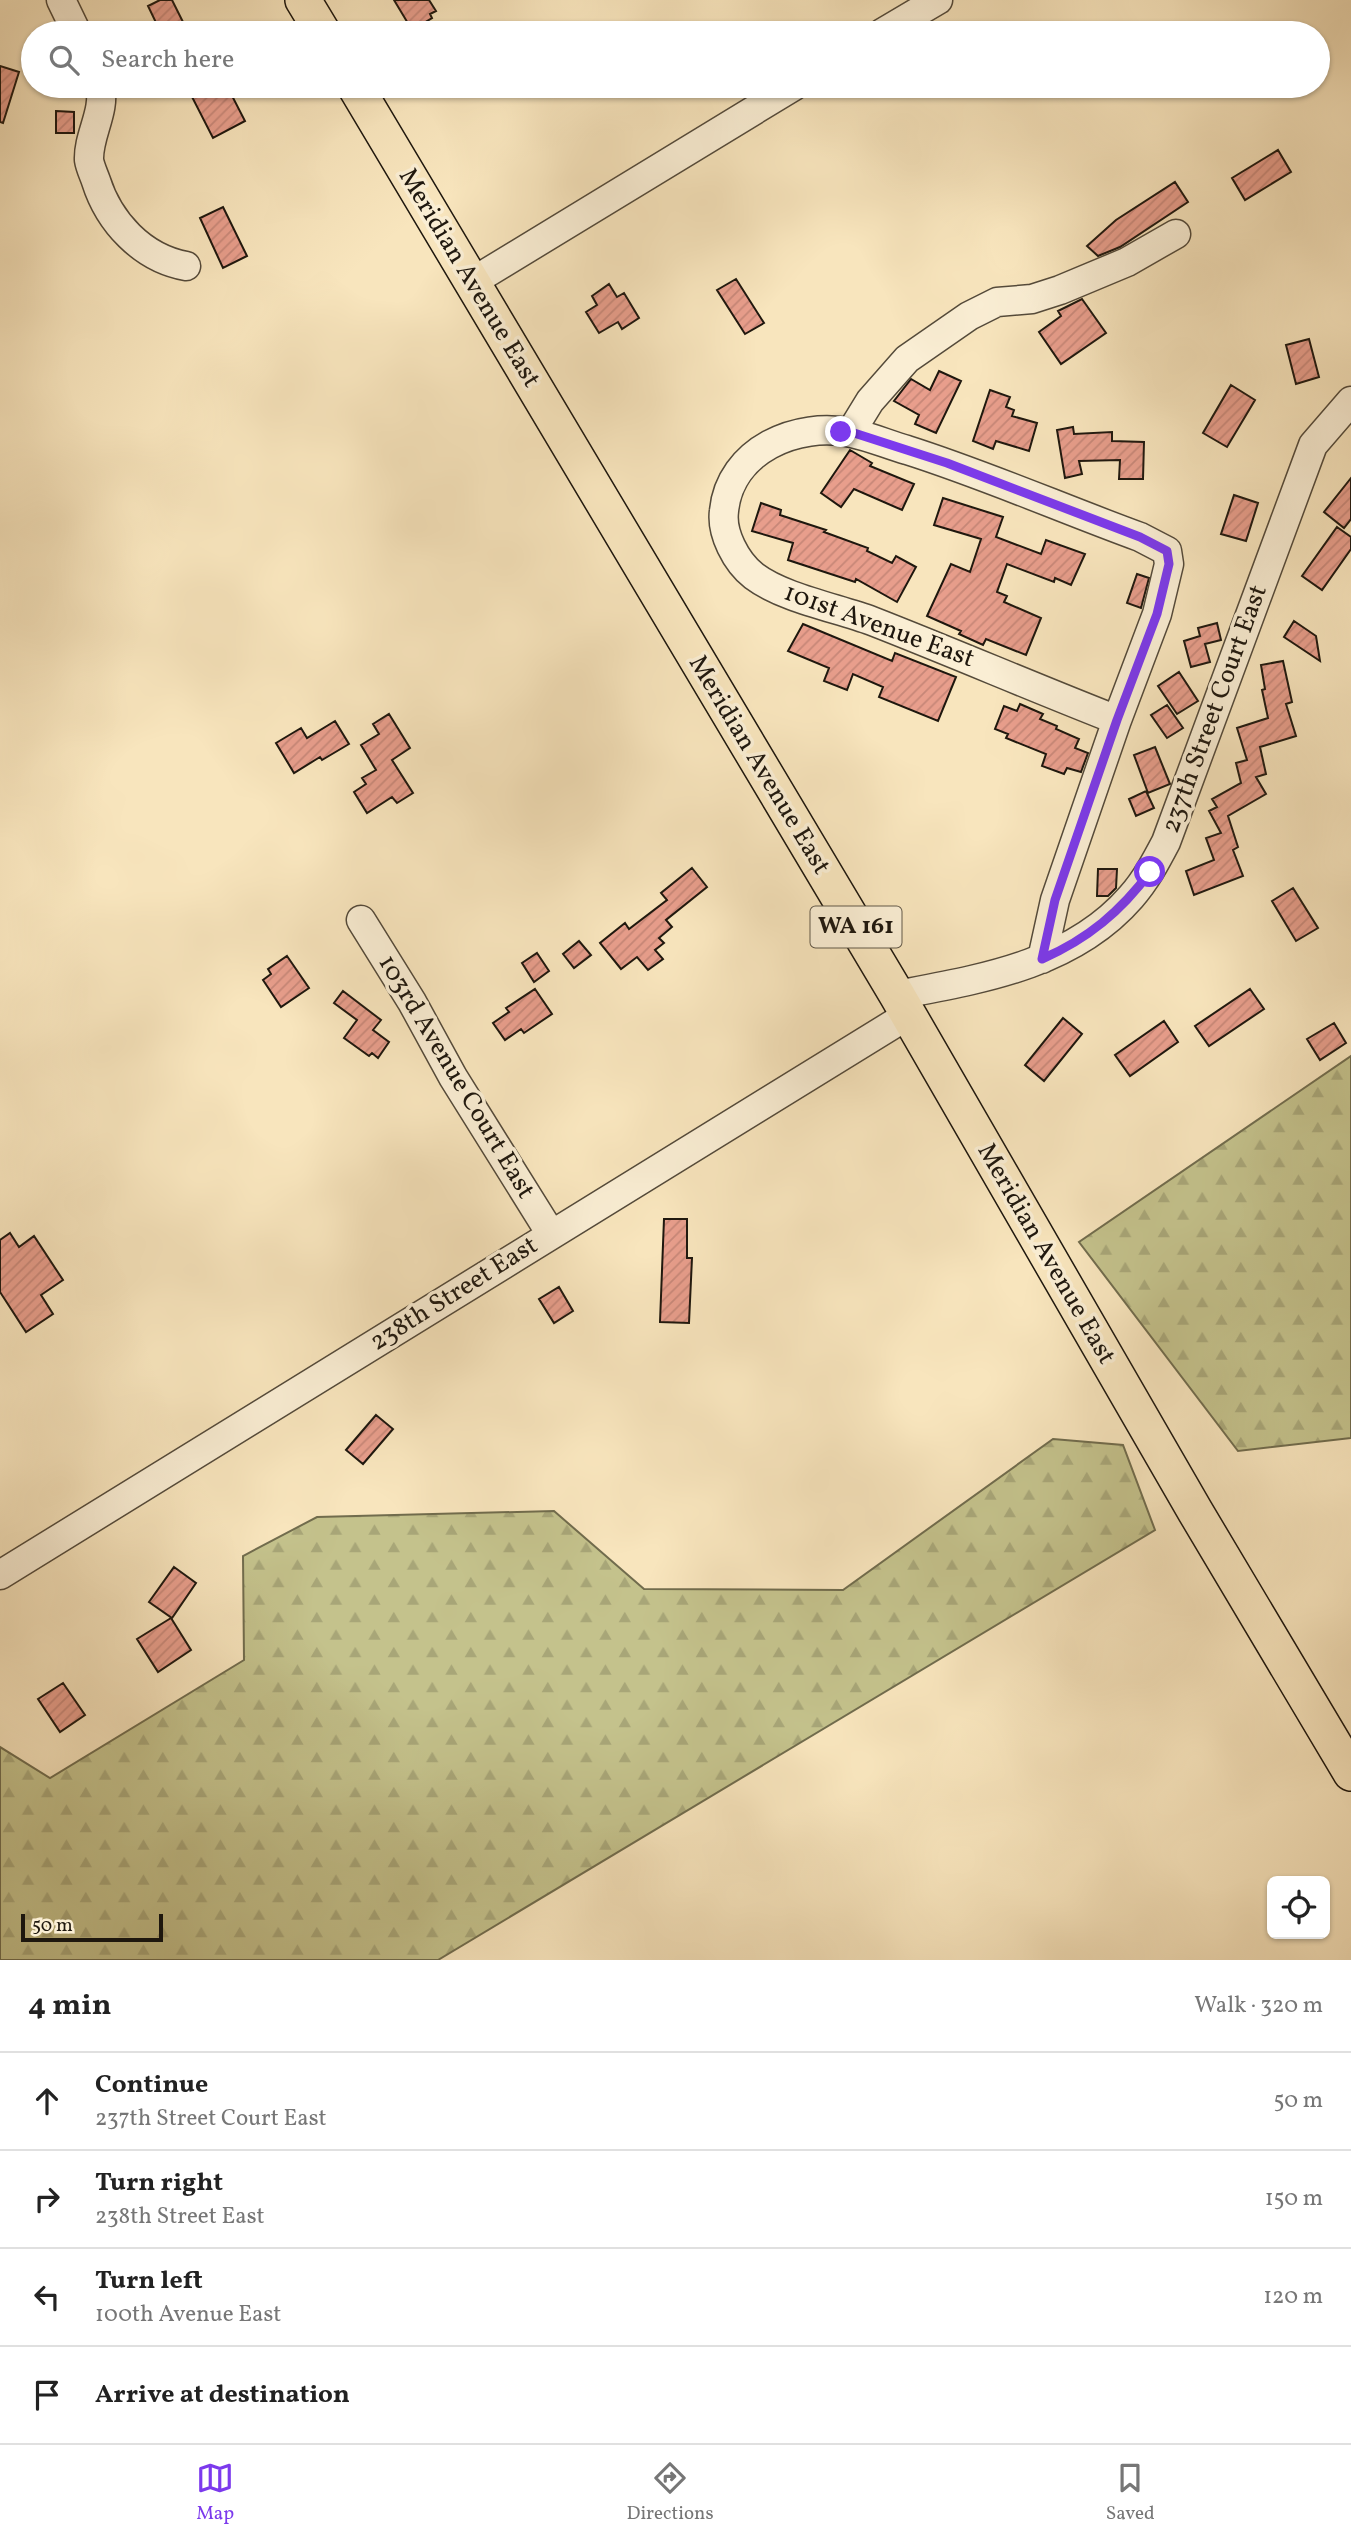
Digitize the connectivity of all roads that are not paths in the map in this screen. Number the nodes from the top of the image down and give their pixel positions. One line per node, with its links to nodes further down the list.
1 (61, 0): 4 (street)
2 (303, 0): 5 (main road)
3 (938, 0): 6 (street)
4 (71, 21)
5 (316, 21)
6 (902, 21)
7 (103, 98): 11 (street)
8 (362, 98): 12 (main road, Meridian Avenue East / WA 161)
9 (774, 98): 12 (street)
10 (1176, 234): 14 (street)
11 (186, 266)
12 (472, 282): 18 (main road, Meridian Avenue East / WA 161)
13 (1351, 401): 17 (street, 237th Street Court East)
14 (851, 432): 15 (street); 15 (street, 101st Avenue East)
15 (1117, 720): 17 (street)
16 (361, 920): 19 (street, 103rd Avenue Court East)
17 (1042, 959): 18 (street, 237th Street Court East)
18 (902, 1005): 19 (street, 238th Street East); 21 (main road, Meridian Avenue East / WA 161)
19 (551, 1234): 20 (street, 238th Street East)
20 (0, 1575)
21 (1351, 1773)

